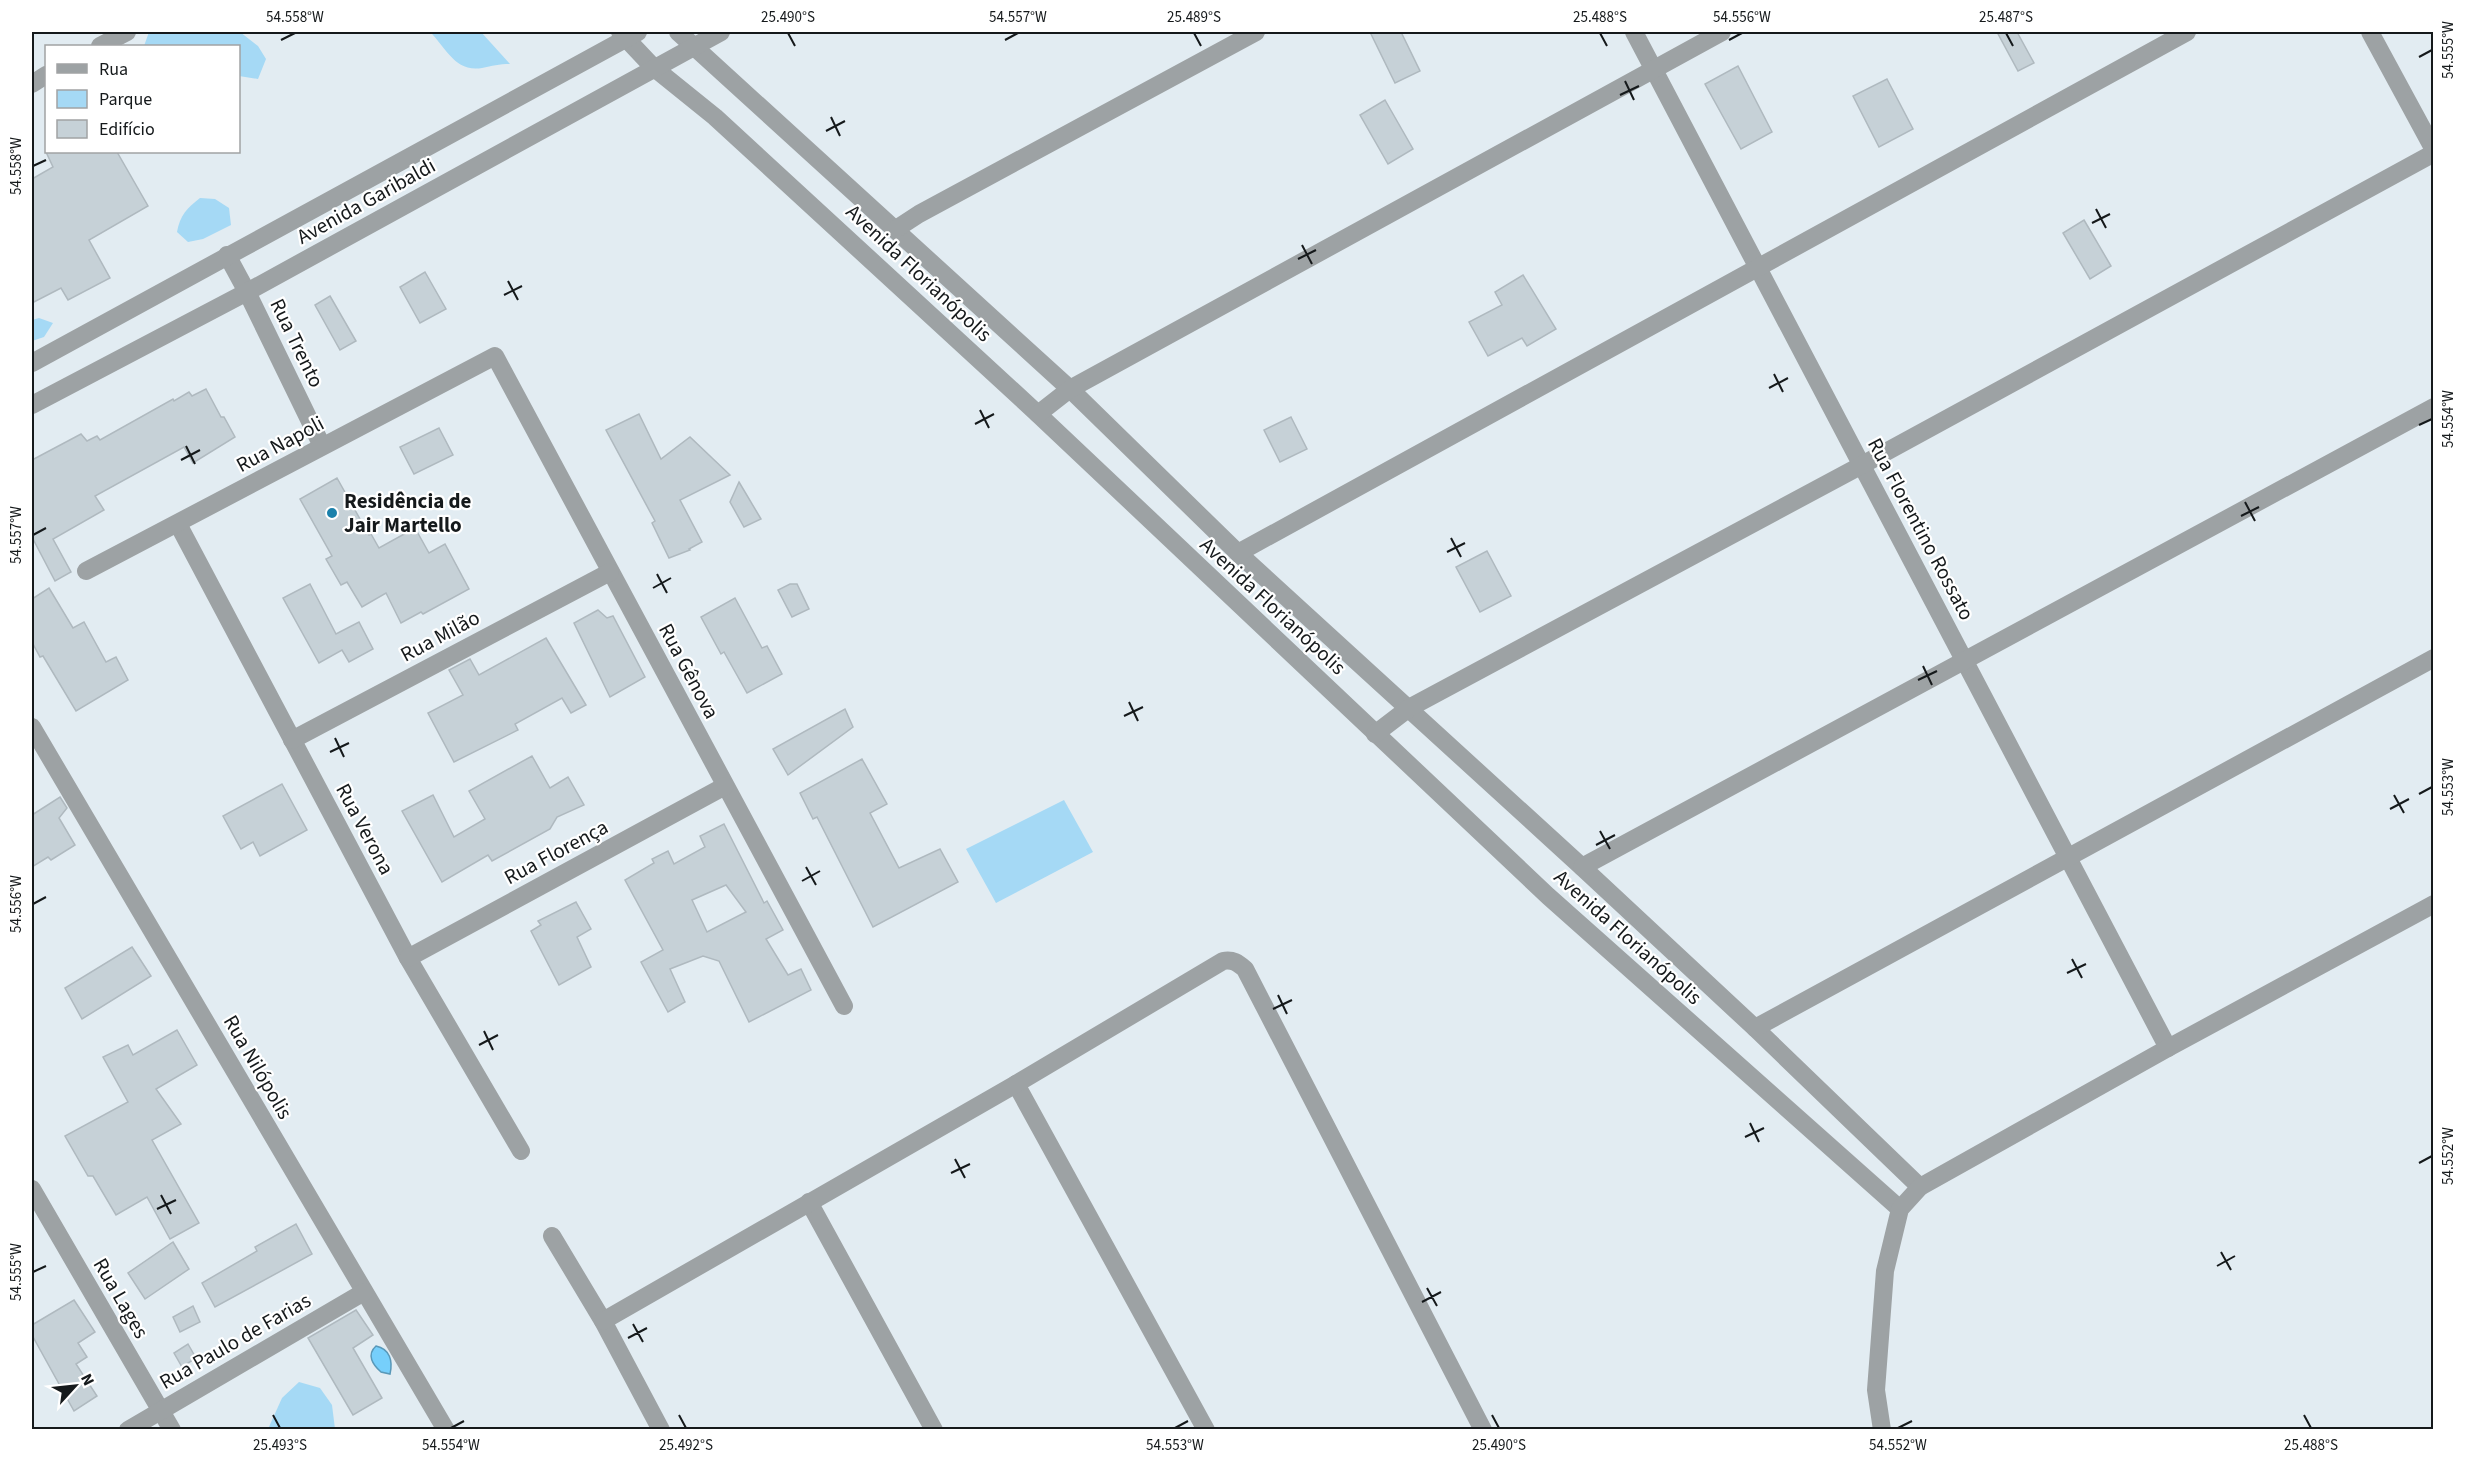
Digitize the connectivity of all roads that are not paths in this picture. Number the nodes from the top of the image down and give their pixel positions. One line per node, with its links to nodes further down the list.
1 (127, 32): 10 (street)
2 (678, 32): 11 (street, Avenida Florianópolis)
3 (721, 32): 11 (street, Avenida Garibaldi)
4 (1256, 32): 17 (street)
5 (1634, 32): 13 (street, Rua Florentino Rossato)
6 (1722, 32): 13 (street)
7 (2187, 32): 19 (street)
8 (2370, 32): 16 (street)
9 (628, 34): 12 (street, Avenida Florianópolis); 18 (street, Avenida Garibaldi)
10 (99, 41)
11 (691, 46): 12 (street, Avenida Garibaldi); 17 (street, Avenida Florianópolis)
12 (653, 67): 20 (street, Avenida Garibaldi); 26 (street, Avenida Florianópolis)
13 (1654, 69): 19 (street, Rua Florentino Rossato); 23 (street)
14 (45, 76): 15 (street)
15 (32, 84)
16 (2433, 151): 28 (street)
17 (896, 229): 23 (street, Avenida Florianópolis)
18 (226, 255): 20 (street, Rua Trento); 22 (street, Avenida Garibaldi)
19 (1758, 267): 28 (street, Rua Florentino Rossato); 30 (street)
20 (247, 292): 24 (street, Avenida Garibaldi); 27 (street, Rua Trento)
21 (495, 357): 27 (street, Rua Napoli); 32 (street, Rua Gênova)
22 (32, 363)
23 (1070, 389): 26 (street); 30 (street, Avenida Florianópolis)
24 (32, 405)
25 (2433, 407): 34 (street)
26 (1038, 414): 37 (street, Avenida Florianópolis)
27 (322, 446): 29 (street, Rua Napoli)
28 (1862, 465): 34 (street, Rua Florentino Rossato); 35 (street)
29 (178, 524): 31 (street, Rua Napoli); 38 (street, Rua Verona)
30 (1238, 553): 35 (street, Avenida Florianópolis)
31 (86, 571)
32 (610, 572): 38 (street, Rua Milão); 39 (street, Rua Gênova)
33 (2433, 658): 40 (street)
34 (1965, 661): 40 (street, Rua Florentino Rossato); 41 (street)
35 (1409, 708): 37 (street); 41 (street, Avenida Florianópolis)
36 (32, 727): 54 (street, Rua Nilópolis)
37 (1376, 734): 52 (street, Avenida Florianópolis)
38 (292, 740): 43 (street, Rua Verona)
39 (725, 786): 43 (street, Rua Florença); 44 (street, Rua Gênova)
40 (2068, 858): 45 (street); 46 (street, Rua Florentino Rossato)
41 (1582, 867): 45 (street, Avenida Florianópolis)
42 (2433, 904): 46 (street)
43 (408, 958): 48 (street, Rua Verona)
44 (844, 1006)
45 (1755, 1028): 49 (street, Avenida Florianópolis)
46 (2168, 1048): 49 (street)
47 (1016, 1084): 51 (street); 62 (street); 63 (street)
48 (521, 1151)
49 (1920, 1187): 52 (street)
50 (32, 1189): 56 (street, Rua Lages)
51 (809, 1202): 55 (street); 61 (street)
52 (1900, 1209): 64 (street)
53 (552, 1236): 55 (street)
54 (364, 1292): 56 (street, Rua Paulo de Farias); 59 (street, Rua Nilópolis)
55 (603, 1321): 60 (street)
56 (160, 1411): 57 (street, Rua Paulo de Farias); 58 (street, Rua Lages)
57 (128, 1430)
58 (172, 1430)
59 (446, 1430)
60 (661, 1430)
61 (934, 1430)
62 (1206, 1430)
63 (1483, 1430)
64 (1882, 1430)

